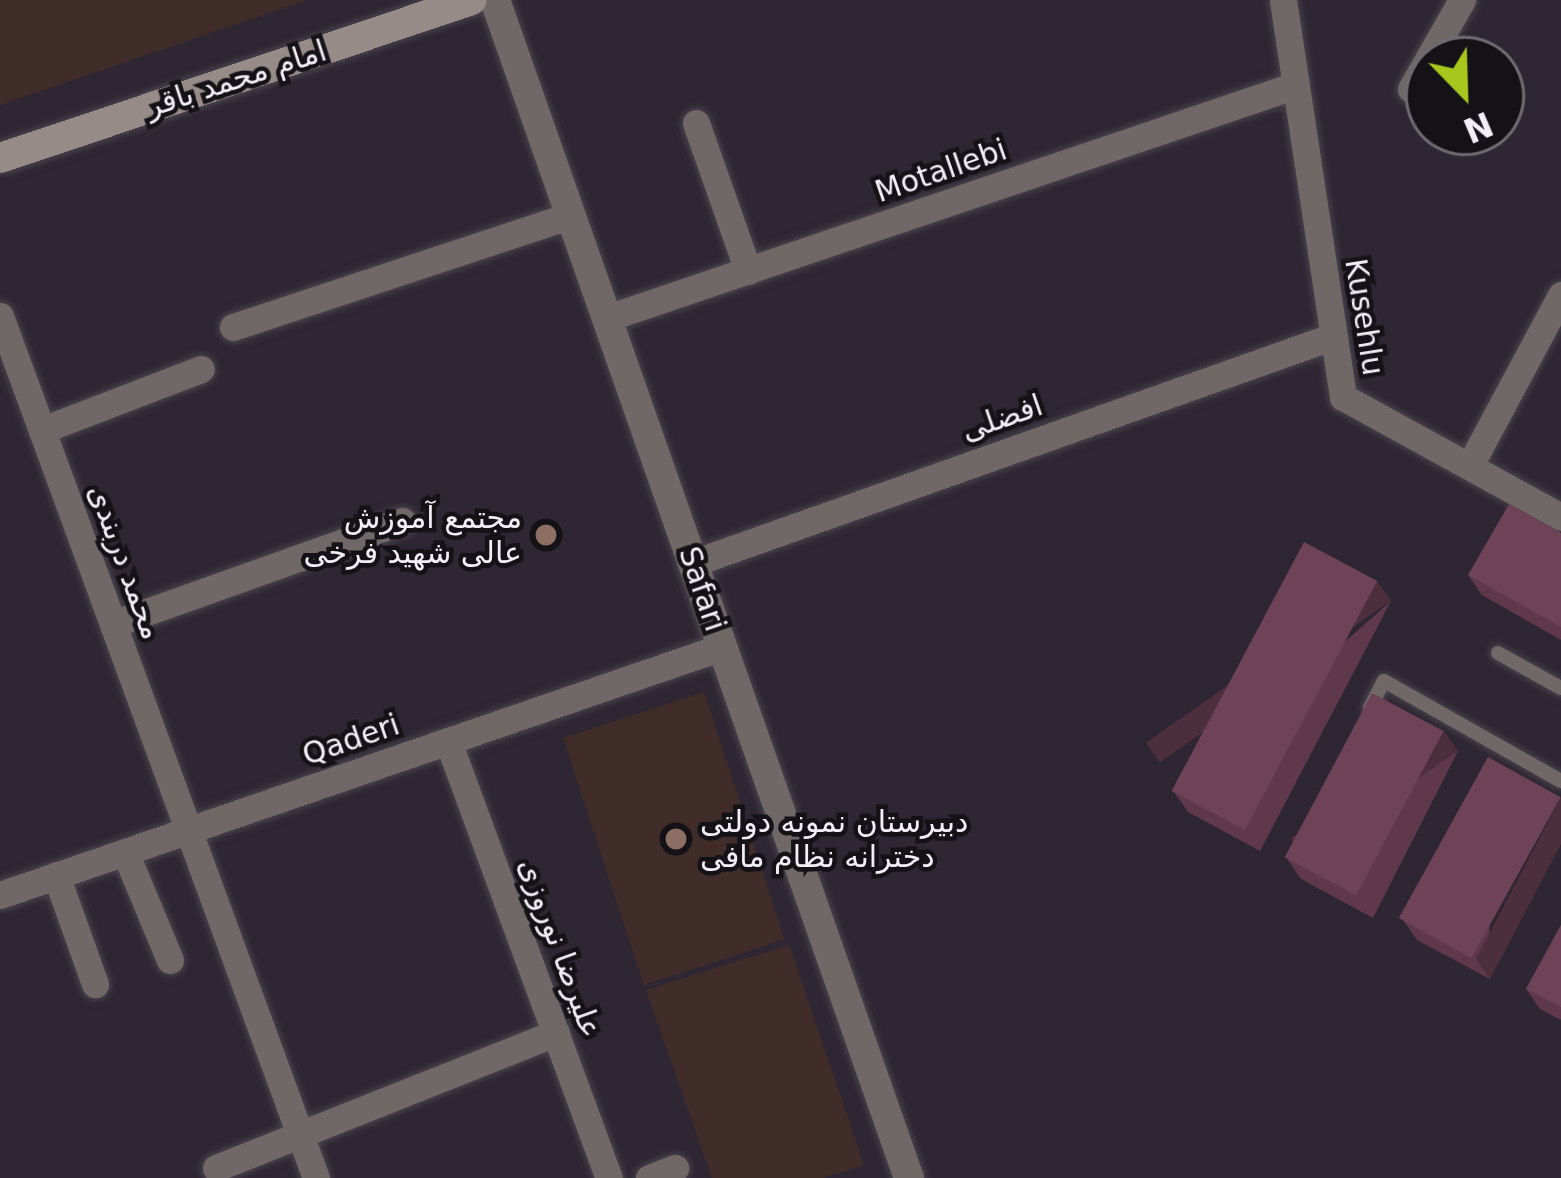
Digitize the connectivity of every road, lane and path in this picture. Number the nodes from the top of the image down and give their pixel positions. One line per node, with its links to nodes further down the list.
1 (471, 0): 8 (main road, امام محمد باقر)
2 (495, 0): 9 (street, Safari)
3 (1283, 0): 6 (street, Kusehlu)
4 (1462, 0): 5 (street)
5 (1441, 36)
6 (1296, 86): 10 (street, Motallebi); 15 (street, Kusehlu)
7 (696, 123): 10 (street)
8 (0, 158)
9 (571, 215): 13 (street, Safari); 14 (street)
10 (748, 271): 13 (street, Motallebi)
11 (1561, 295): 18 (street)
12 (0, 316): 17 (street, محمد دربندی)
13 (607, 317): 21 (street, Safari)
14 (233, 327)
15 (1334, 336): 18 (street, Kusehlu); 21 (street, افضلی)
16 (201, 369): 17 (street)
17 (42, 430): 22 (street, محمد دربندی)
18 (1470, 465): 19 (street, Kusehlu)
19 (1561, 518)
20 (403, 521): 22 (street)
21 (693, 563): 23 (street, Safari)
22 (113, 624): 29 (street, محمد دربندی)
23 (722, 647): 27 (street, Qaderi); 41 (street, Safari)
24 (1498, 653): 25 (lane)
25 (1561, 688)
26 (1362, 722): 28 (lane)
27 (448, 741): 29 (street, Qaderi); 36 (street, علیرضا نوروزی)
28 (1561, 781)
29 (188, 830): 30 (street, Qaderi); 37 (street, محمد دربندی)
30 (125, 851): 32 (street, Qaderi); 34 (street)
31 (0, 862): 33 (street)
32 (56, 875): 33 (street, Qaderi); 35 (street)
33 (6, 893)
34 (170, 959)
35 (95, 984)
36 (556, 1034): 37 (street); 40 (street, علیرضا نوروزی)
37 (300, 1135): 38 (street); 39 (street, محمد دربندی)
38 (216, 1168)
39 (316, 1178)
40 (609, 1178)
41 (909, 1178)

